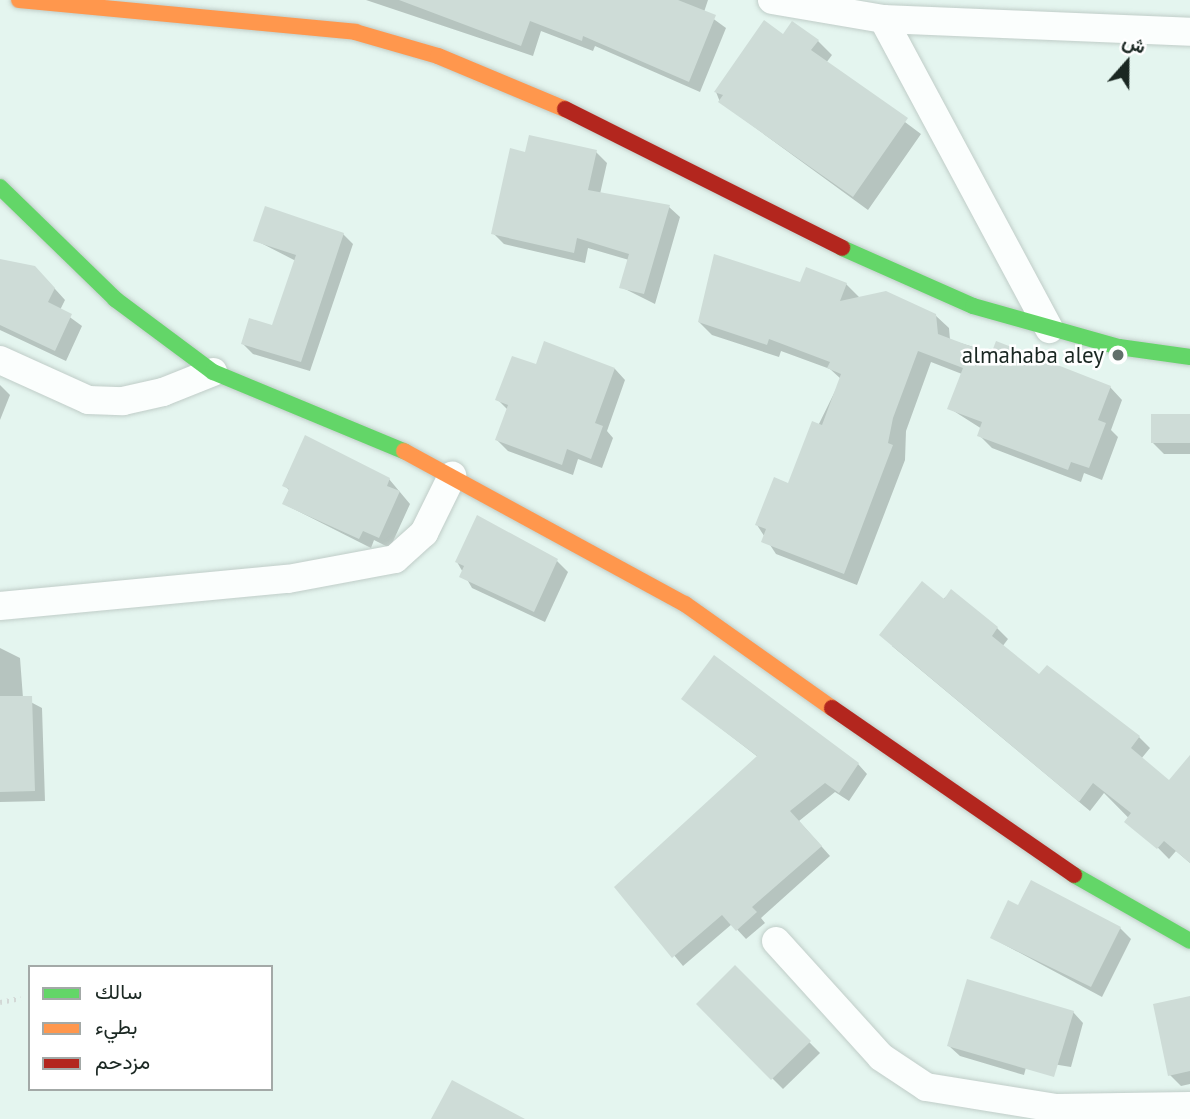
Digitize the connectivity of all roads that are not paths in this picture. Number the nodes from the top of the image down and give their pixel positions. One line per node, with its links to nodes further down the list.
1 (19, 0): 7 (street)
2 (772, 0): 3 (street)
3 (813, 5): 4 (street)
4 (883, 19): 5 (street); 7 (street)
5 (1190, 33)
6 (0, 187): 10 (street)
7 (1049, 330): 8 (street)
8 (1190, 357)
9 (0, 360): 10 (street)
10 (213, 372): 11 (street)
11 (452, 476): 12 (street); 13 (street)
12 (0, 606)
13 (1190, 940)
14 (776, 941): 15 (street)
15 (1190, 1106)

